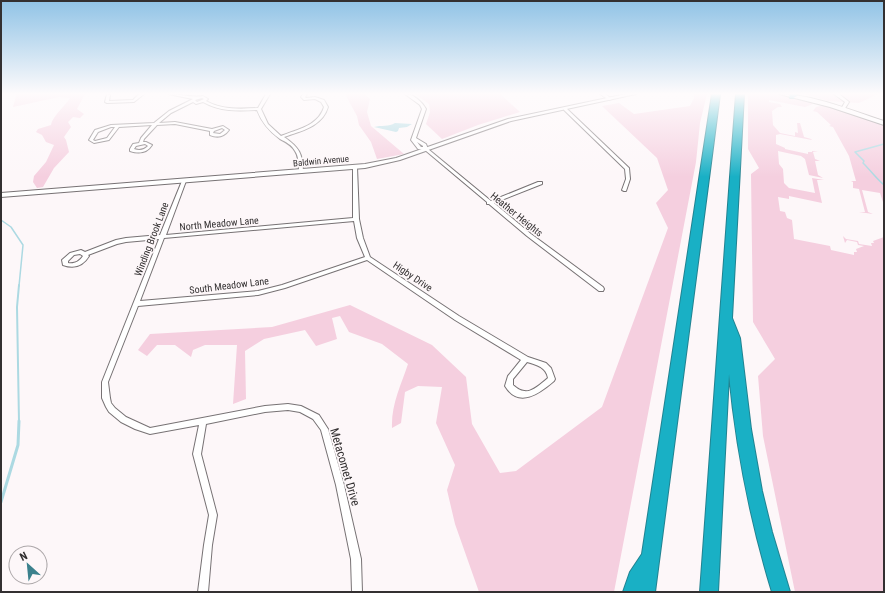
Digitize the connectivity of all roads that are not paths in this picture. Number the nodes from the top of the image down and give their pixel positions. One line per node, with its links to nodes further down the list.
1 (158, 122): 9 (street)
2 (264, 122): 12 (street)
3 (316, 122): 12 (street)
4 (421, 122): 14 (street, Heather Heights)
5 (503, 122): 14 (street, Baldwin Avenue)
6 (578, 122): 19 (street)
7 (712, 122): 31 (highway)
8 (738, 122): 28 (highway)
9 (155, 124): 10 (street); 11 (street); 13 (street)
10 (118, 126): 10 (street)
11 (212, 130)
12 (281, 137): 16 (street)
13 (141, 143)
14 (426, 149): 15 (street, Baldwin Avenue); 21 (street, Heather Heights)
15 (355, 167): 16 (street, Baldwin Avenue); 22 (street)
16 (301, 172): 17 (street, Baldwin Avenue)
17 (184, 181): 20 (street, Baldwin Avenue); 23 (street, Winding Brook Lane)
18 (540, 182): 21 (street)
19 (624, 190)
20 (1, 195)
21 (489, 203): 26 (street, Heather Heights)
22 (356, 219): 23 (street, North Meadow Lane); 25 (street)
23 (162, 237): 24 (street, North Meadow Lane); 27 (street, Winding Brook Lane)
24 (85, 254)
25 (368, 258): 27 (street, South Meadow Lane); 29 (street, Higby Drive)
26 (600, 289)
27 (136, 304): 30 (street, Metacomet Drive)
28 (726, 318): 36 (highway); 37 (highway)
29 (526, 359): 29 (street, Higby Drive)
30 (203, 421): 32 (street); 33 (street, Metacomet Drive)
31 (651, 558): 34 (highway); 35 (highway)
32 (203, 592)
33 (357, 592)
34 (632, 592)
35 (646, 592)
36 (709, 592)
37 (781, 592)

